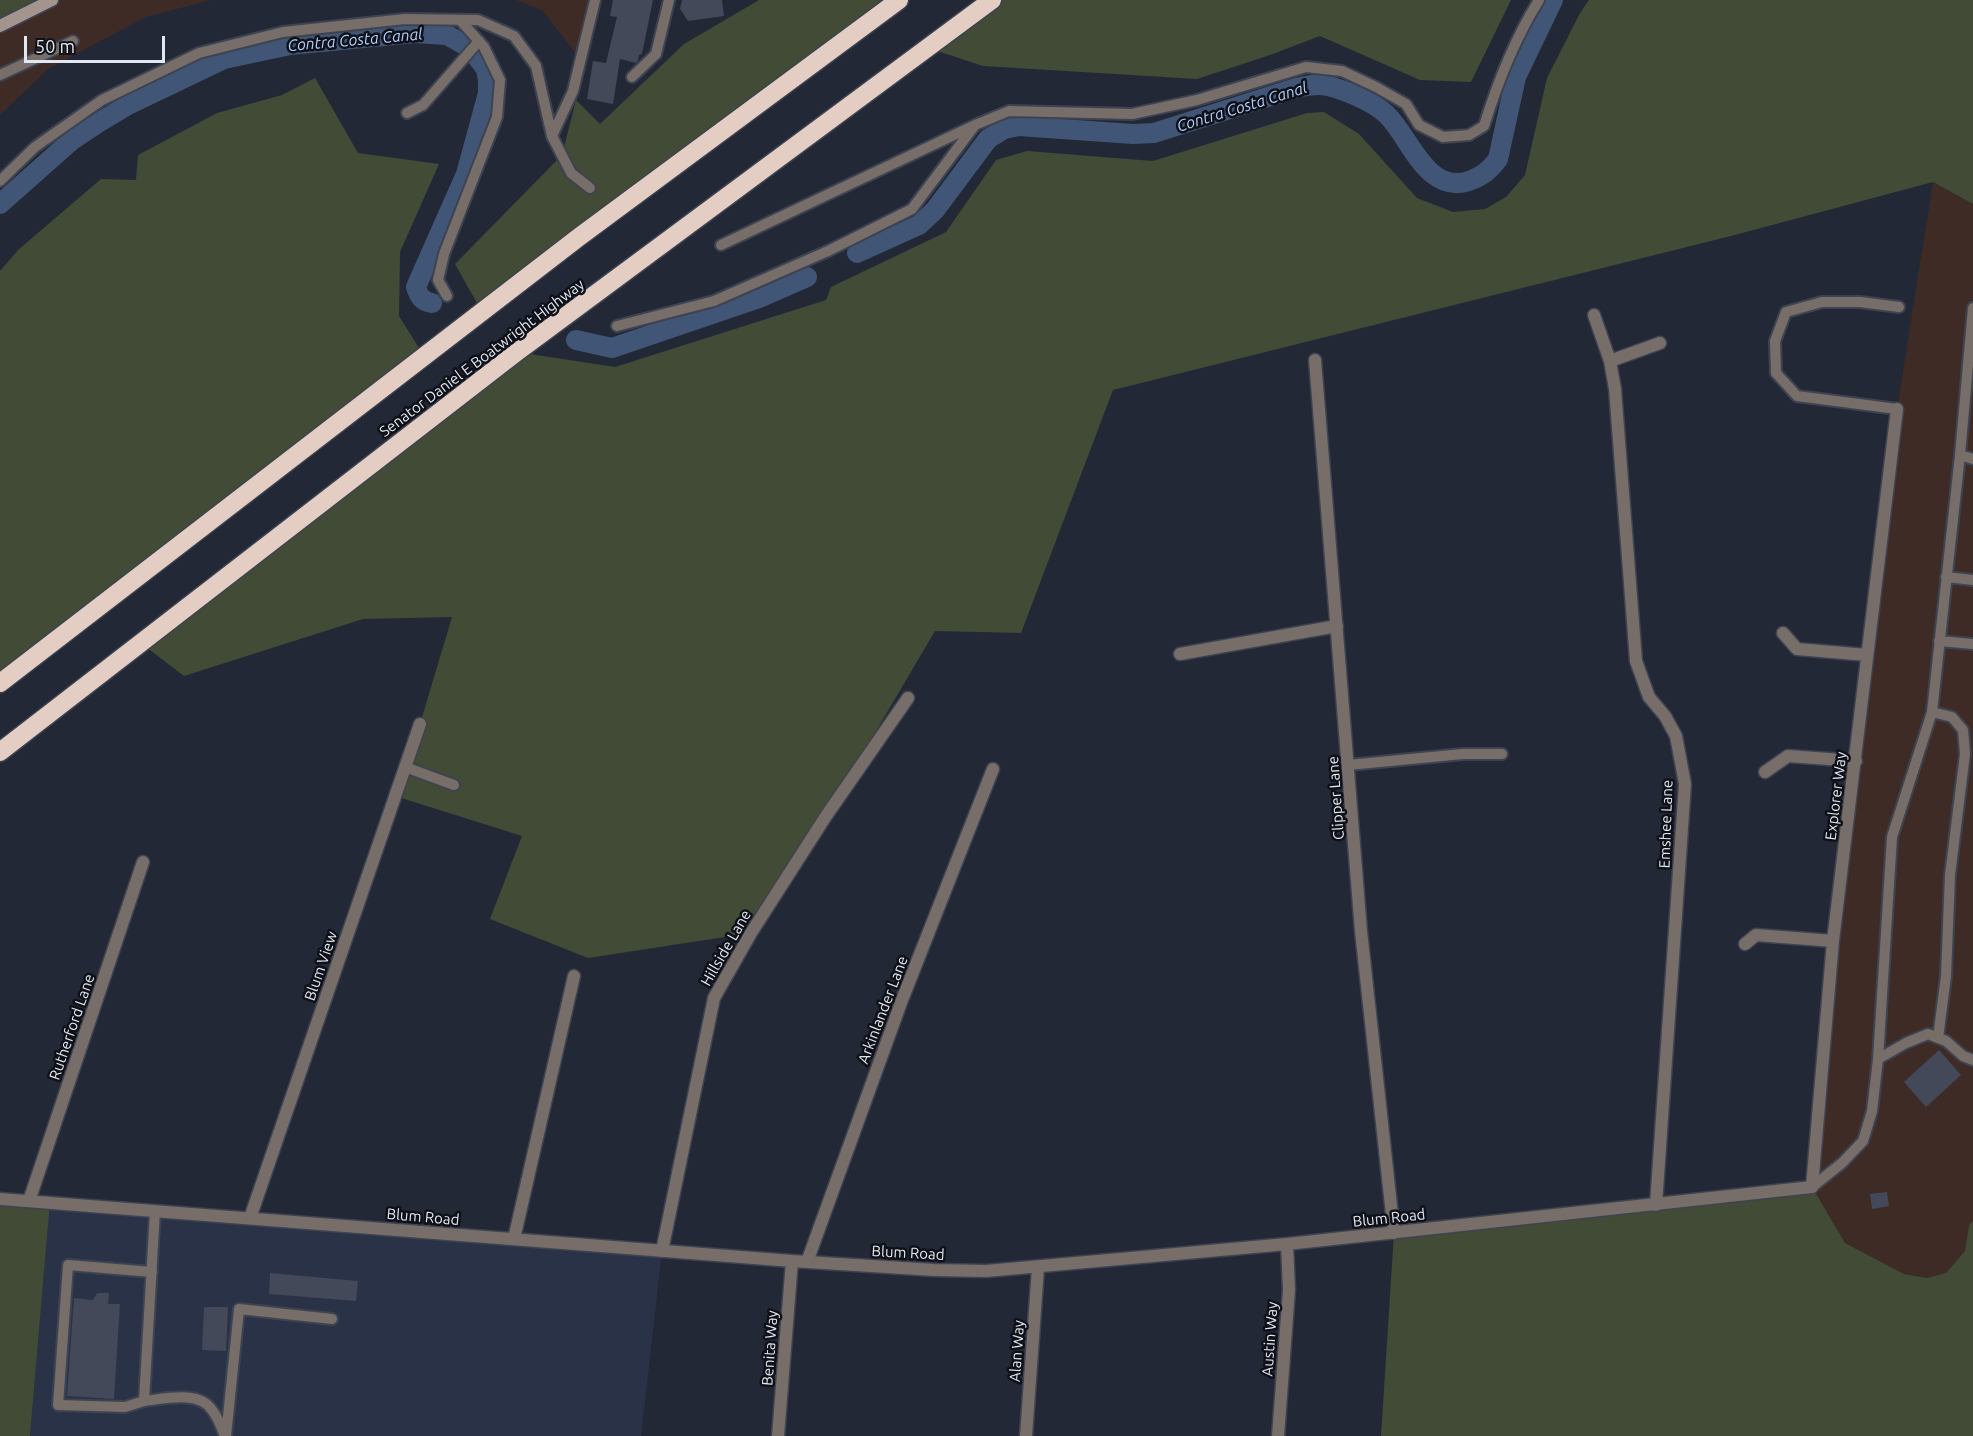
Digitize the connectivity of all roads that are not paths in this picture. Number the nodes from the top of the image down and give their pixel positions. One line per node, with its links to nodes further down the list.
1 (52, 0): 8 (main road)
2 (595, 0): 15 (lane)
3 (669, 0): 12 (lane)
4 (899, 0): 38 (highway)
5 (992, 0): 42 (highway, Senator Daniel E Boatwright Highway)
6 (1539, 0): 14 (lane)
7 (460, 20): 9 (lane); 15 (lane); 16 (lane)
8 (0, 27)
9 (479, 41): 13 (lane); 19 (lane)
10 (73, 42): 11 (lane)
11 (0, 75)
12 (632, 77)
13 (407, 113)
14 (975, 125): 18 (lane); 23 (lane)
15 (552, 136): 17 (lane)
16 (0, 181)
17 (590, 188)
18 (721, 245)
19 (447, 296)
20 (1899, 307): 27 (lane)
21 (1973, 308): 28 (lane)
22 (1594, 315): 26 (street, Emshee Lane)
23 (617, 326)
24 (1660, 343): 26 (street)
25 (1315, 360): 32 (street, Clipper Lane)
26 (1611, 361): 60 (street, Emshee Lane)
27 (1897, 409): 37 (street, Explorer Way)
28 (1960, 455): 29 (lane); 30 (lane)
29 (1973, 459)
30 (1946, 577): 31 (lane); 34 (lane)
31 (1973, 580)
32 (1337, 626): 36 (street); 45 (street, Clipper Lane)
33 (1783, 633): 37 (street)
34 (1939, 641): 35 (lane); 40 (lane)
35 (1973, 644)
36 (1180, 654)
37 (1867, 655): 44 (street, Explorer Way)
38 (0, 683)
39 (908, 698): 66 (street, Hillside Lane)
40 (1932, 712): 54 (lane); 55 (lane)
41 (420, 724): 46 (street, Blum View)
42 (0, 752)
43 (1502, 754): 45 (lane)
44 (1856, 761): 48 (street); 51 (street, Explorer Way)
45 (1348, 765): 63 (street, Clipper Lane)
46 (405, 767): 49 (lane); 62 (street, Blum View)
47 (993, 770): 68 (street, Arkinlander Lane)
48 (1765, 772)
49 (454, 785)
50 (143, 862): 59 (street, Rutherford Lane)
51 (1833, 941): 52 (street); 57 (street, Explorer Way)
52 (1745, 944)
53 (574, 976): 64 (street)
54 (1938, 1038): 55 (lane); 56 (lane)
55 (1878, 1059): 57 (lane)
56 (1973, 1060)
57 (1812, 1187): 60 (street, Blum Road)
58 (0, 1199): 59 (street, Blum Road)
59 (29, 1201): 61 (street, Blum Road)
60 (1656, 1205): 63 (street, Blum Road)
61 (155, 1211): 62 (street, Blum Road); 70 (lane)
62 (250, 1218): 64 (street, Blum Road)
63 (1394, 1233): 65 (street, Blum Road)
64 (514, 1239): 66 (street, Blum Road)
65 (1287, 1244): 69 (street, Blum Road); 76 (street, Austin Way)
66 (662, 1251): 67 (street, Blum Road)
67 (792, 1262): 68 (street, Blum Road); 74 (street, Benita Way)
68 (807, 1262): 69 (street, Blum Road)
69 (1038, 1268): 75 (street, Alan Way)
70 (152, 1272): 72 (lane); 72 (lane)
71 (332, 1319): 73 (lane)
72 (144, 1401): 73 (lane)
73 (225, 1436)
74 (778, 1436)
75 (1026, 1436)
76 (1278, 1436)

